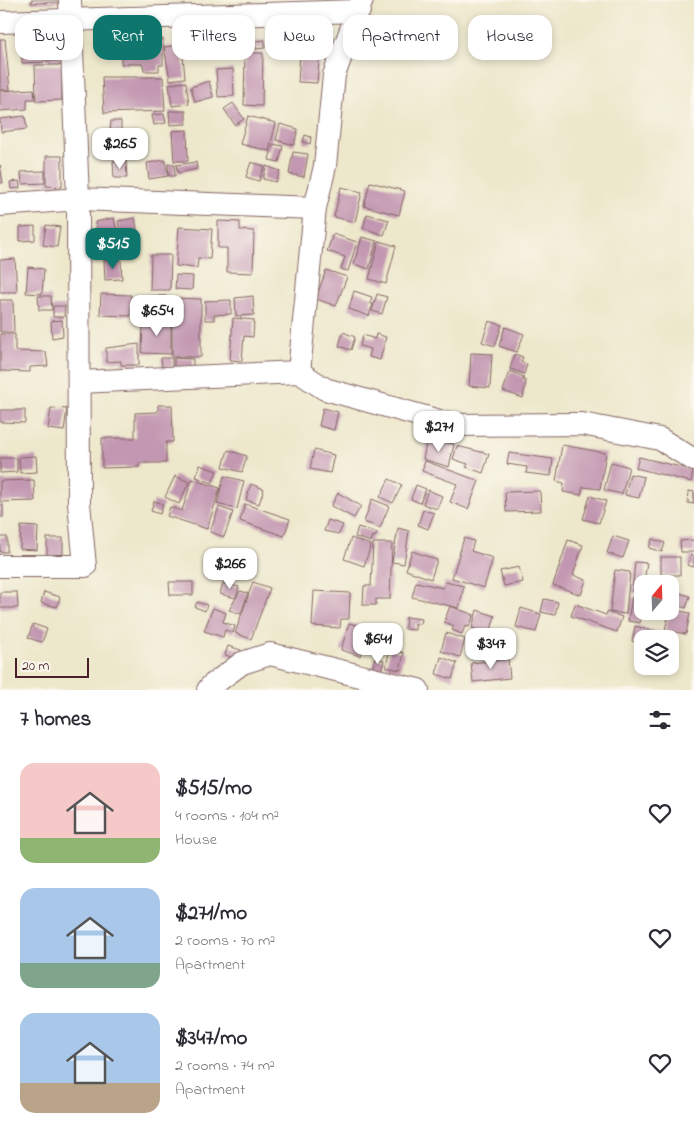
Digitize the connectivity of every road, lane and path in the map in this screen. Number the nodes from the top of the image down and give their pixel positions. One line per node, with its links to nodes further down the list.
1 (361, 5): 2 (street); 6 (street)
2 (70, 9): 3 (street); 4 (street)
3 (0, 22)
4 (78, 199): 5 (street); 6 (street); 8 (street)
5 (0, 205)
6 (314, 208): 7 (street)
7 (299, 372): 8 (street); 9 (street)
8 (79, 382): 10 (street)
9 (694, 460)
10 (0, 566)
11 (208, 690): 12 (street)
12 (418, 690)

